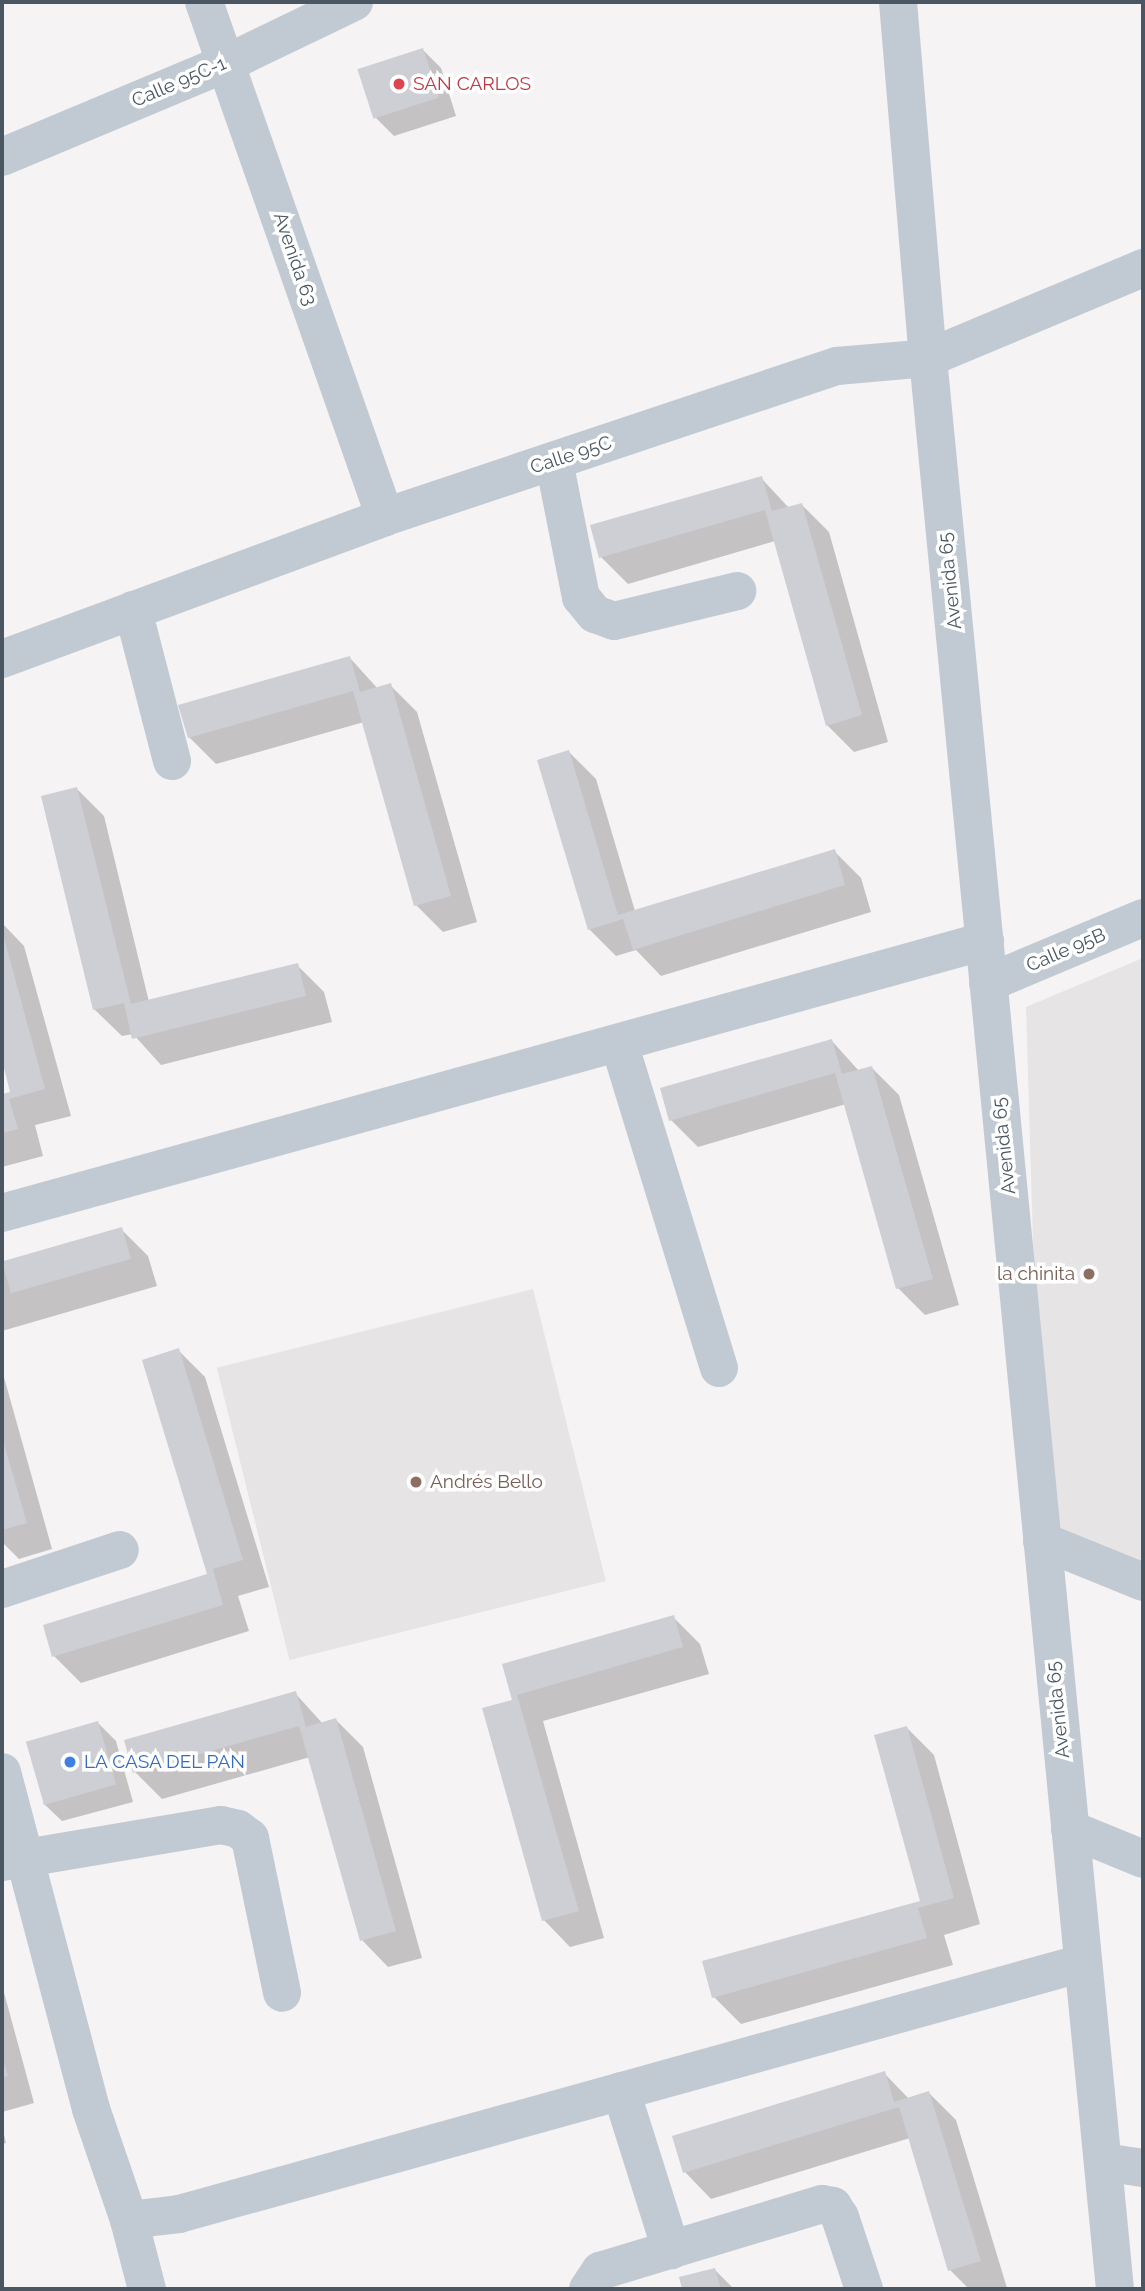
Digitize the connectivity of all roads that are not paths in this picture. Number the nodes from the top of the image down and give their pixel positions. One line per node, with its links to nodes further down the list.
1 (204, 2): 4 (street, Avenida 63)
2 (354, 2): 4 (street, Calle 95C-1)
3 (898, 2): 7 (street, Avenida 65)
4 (227, 62): 5 (street, Calle 95C-1); 9 (street, Avenida 63)
5 (2, 157)
6 (1143, 268): 7 (street, Calle 95C)
7 (928, 358): 8 (street, Calle 95C); 15 (street, Avenida 65)
8 (554, 461): 9 (street, Calle 95C); 10 (street)
9 (385, 517): 11 (street, Calle 95C)
10 (737, 591)
11 (133, 610): 12 (street, Calle 95C); 13 (street)
12 (2, 659)
13 (172, 761)
14 (1143, 918): 16 (street, Calle 95B)
15 (985, 941): 16 (street, Avenida 65); 17 (street)
16 (988, 983): 20 (street, Avenida 65)
17 (619, 1043): 18 (street); 19 (street)
18 (2, 1213)
19 (719, 1368)
20 (1042, 1541): 22 (street); 25 (street, Avenida 65)
21 (120, 1550): 23 (street)
22 (1143, 1582)
23 (2, 1589)
24 (2, 1772): 27 (street)
25 (1070, 1829): 26 (street); 28 (street, Avenida 65)
26 (1143, 1859)
27 (12, 1860): 29 (street); 33 (street)
28 (1083, 1962): 30 (street); 31 (street, Avenida 65)
29 (282, 1993)
30 (621, 2091): 33 (street); 34 (street)
31 (1103, 2162): 32 (street); 38 (street, Avenida 65)
32 (1143, 2168)
33 (129, 2220): 35 (street)
34 (671, 2250): 36 (street); 37 (street)
35 (147, 2289)
36 (588, 2289)
37 (864, 2289)
38 (1115, 2289)

